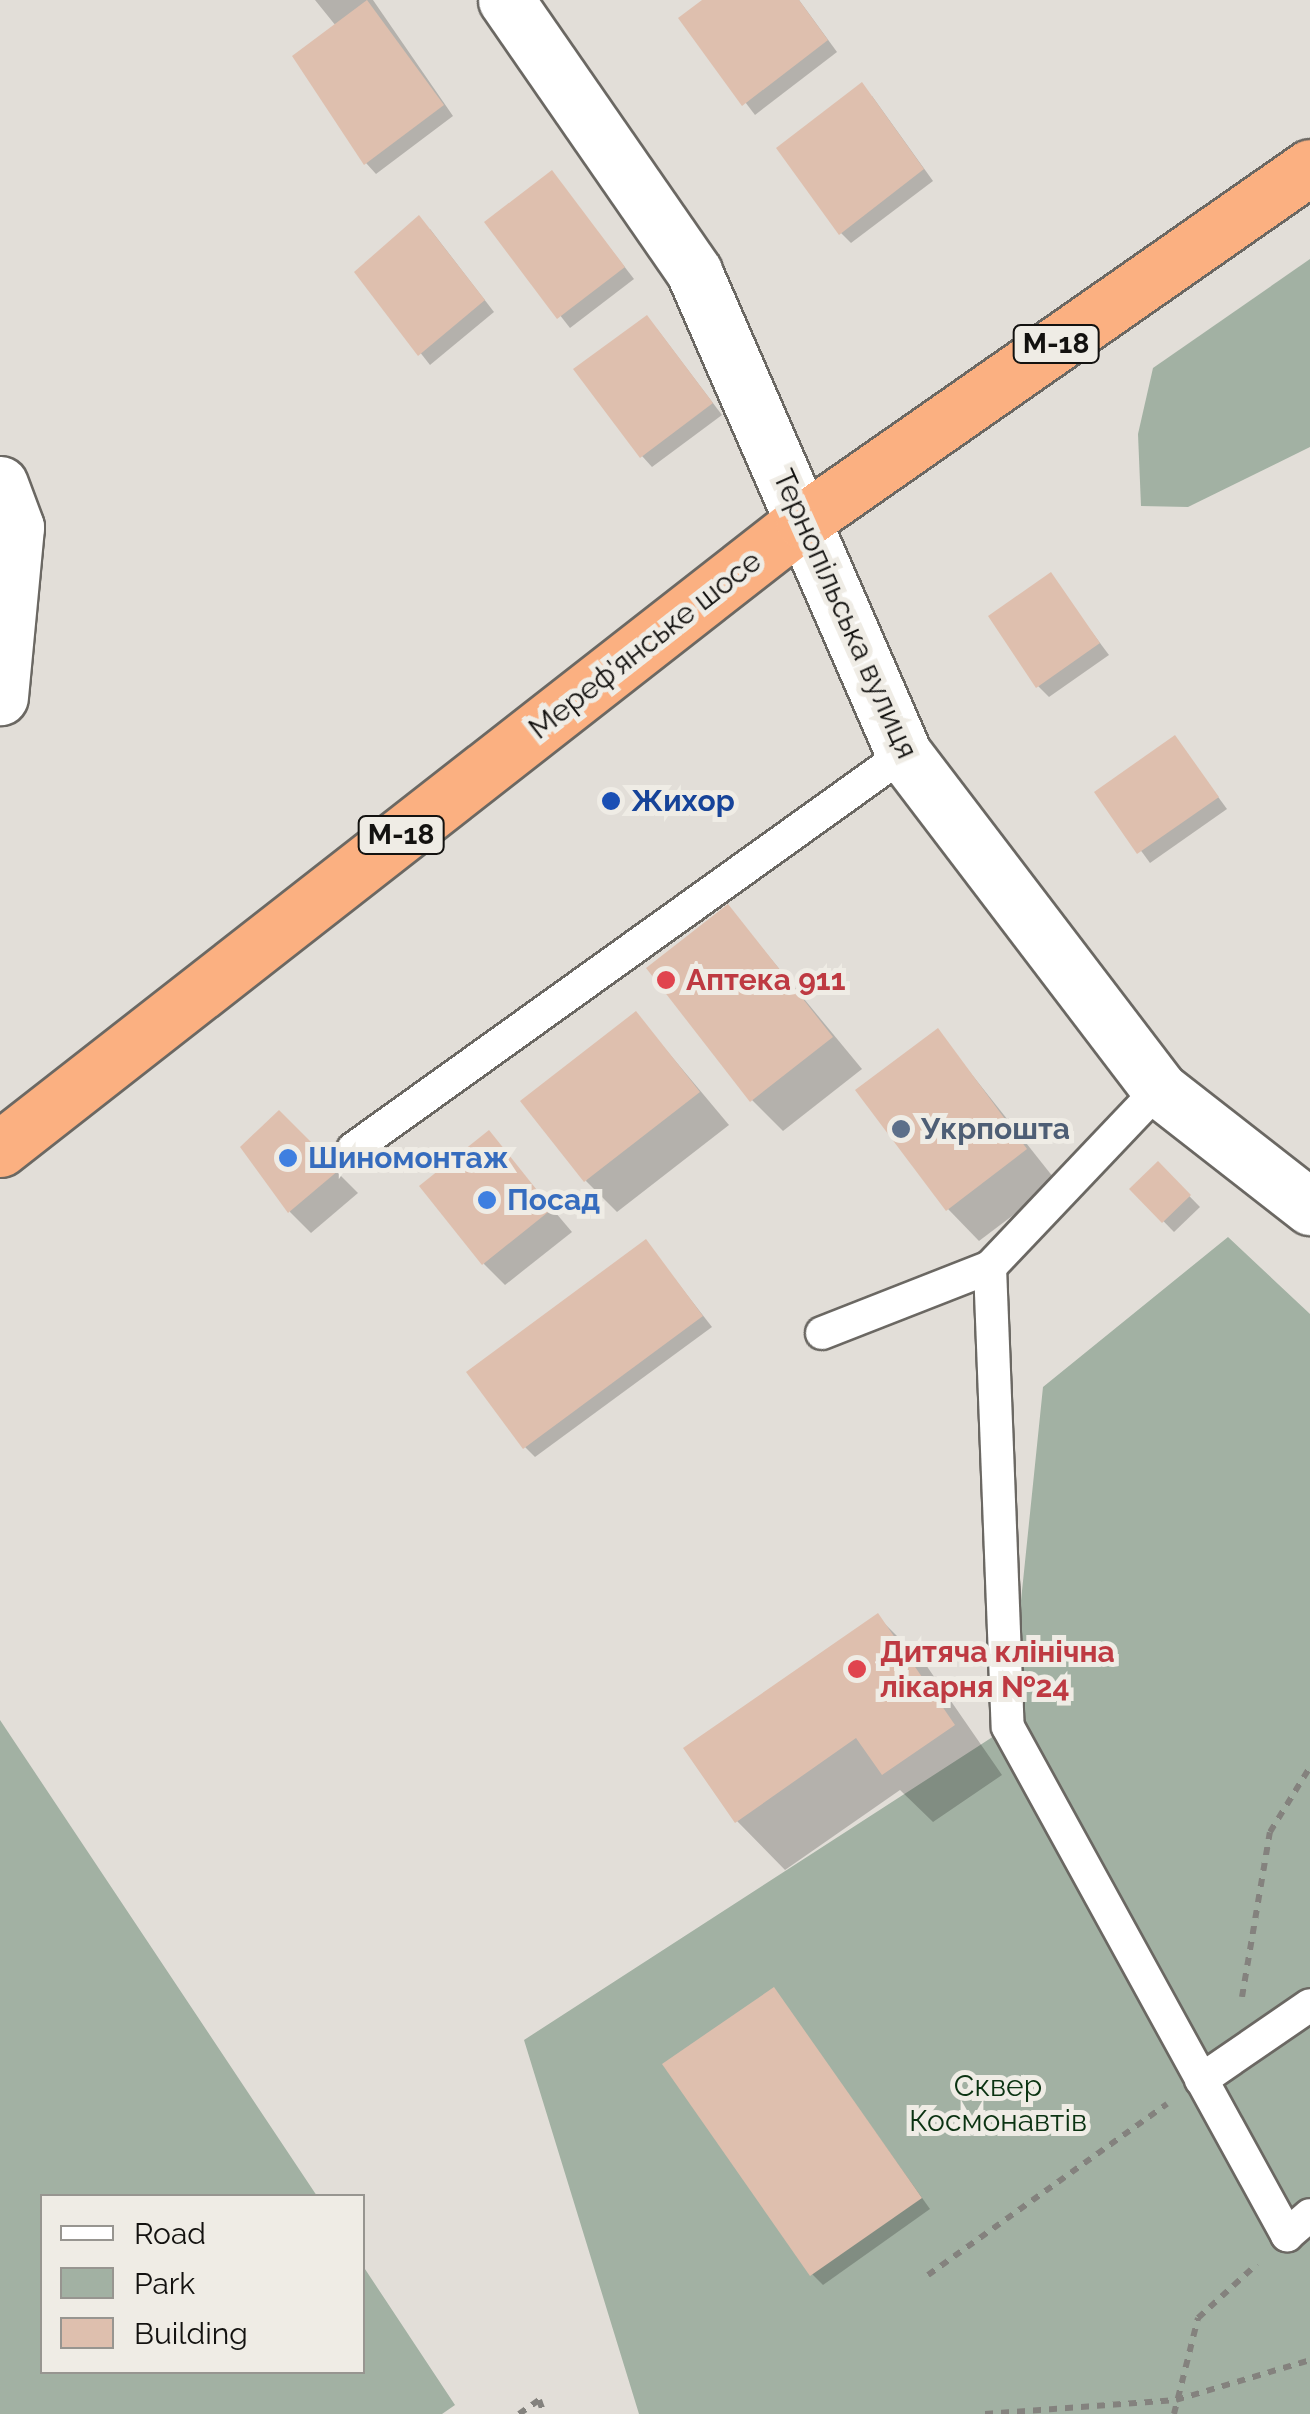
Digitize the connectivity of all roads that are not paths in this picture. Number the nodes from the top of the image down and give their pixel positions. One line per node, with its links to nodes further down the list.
1 (506, 0): 4 (street, Тернопільська вулиця)
2 (1310, 167): 4 (highway, Мереф'янське шосе / М-18)
3 (0, 484): 5 (street)
4 (802, 521): 6 (street, Тернопільська вулиця); 9 (highway, Мереф'янське шосе / М-18)
5 (0, 697)
6 (904, 754): 7 (street, Тернопільська вулиця); 8 (lane)
7 (1159, 1089): 10 (street, Тернопільська вулиця); 11 (lane)
8 (353, 1149)
9 (0, 1150)
10 (1310, 1207)
11 (990, 1267): 12 (lane); 14 (lane)
12 (822, 1333)
13 (1310, 2005): 14 (lane)
14 (1200, 2080): 15 (lane)
15 (1298, 2225)

